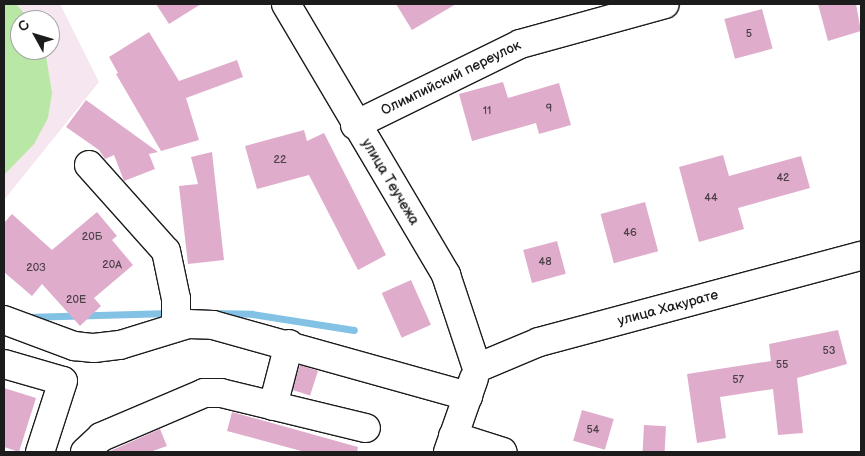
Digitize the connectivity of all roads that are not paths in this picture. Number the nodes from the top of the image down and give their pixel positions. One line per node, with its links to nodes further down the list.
1 (286, 4): 3 (street, улица Теучежа)
2 (665, 4): 3 (street, Олимпийский переулок)
3 (355, 125): 10 (street, улица Теучежа)
4 (90, 165): 7 (street)
5 (861, 256): 10 (street, улица Хакурате)
6 (4, 320): 7 (street)
7 (176, 327): 8 (street)
8 (289, 344): 11 (street); 12 (street)
9 (4, 364): 15 (street)
10 (477, 368): 11 (street)
11 (468, 396): 14 (street)
12 (273, 406): 13 (street); 16 (street)
13 (366, 428)
14 (450, 444): 17 (street)
15 (40, 452)
16 (85, 452)
17 (503, 452)

